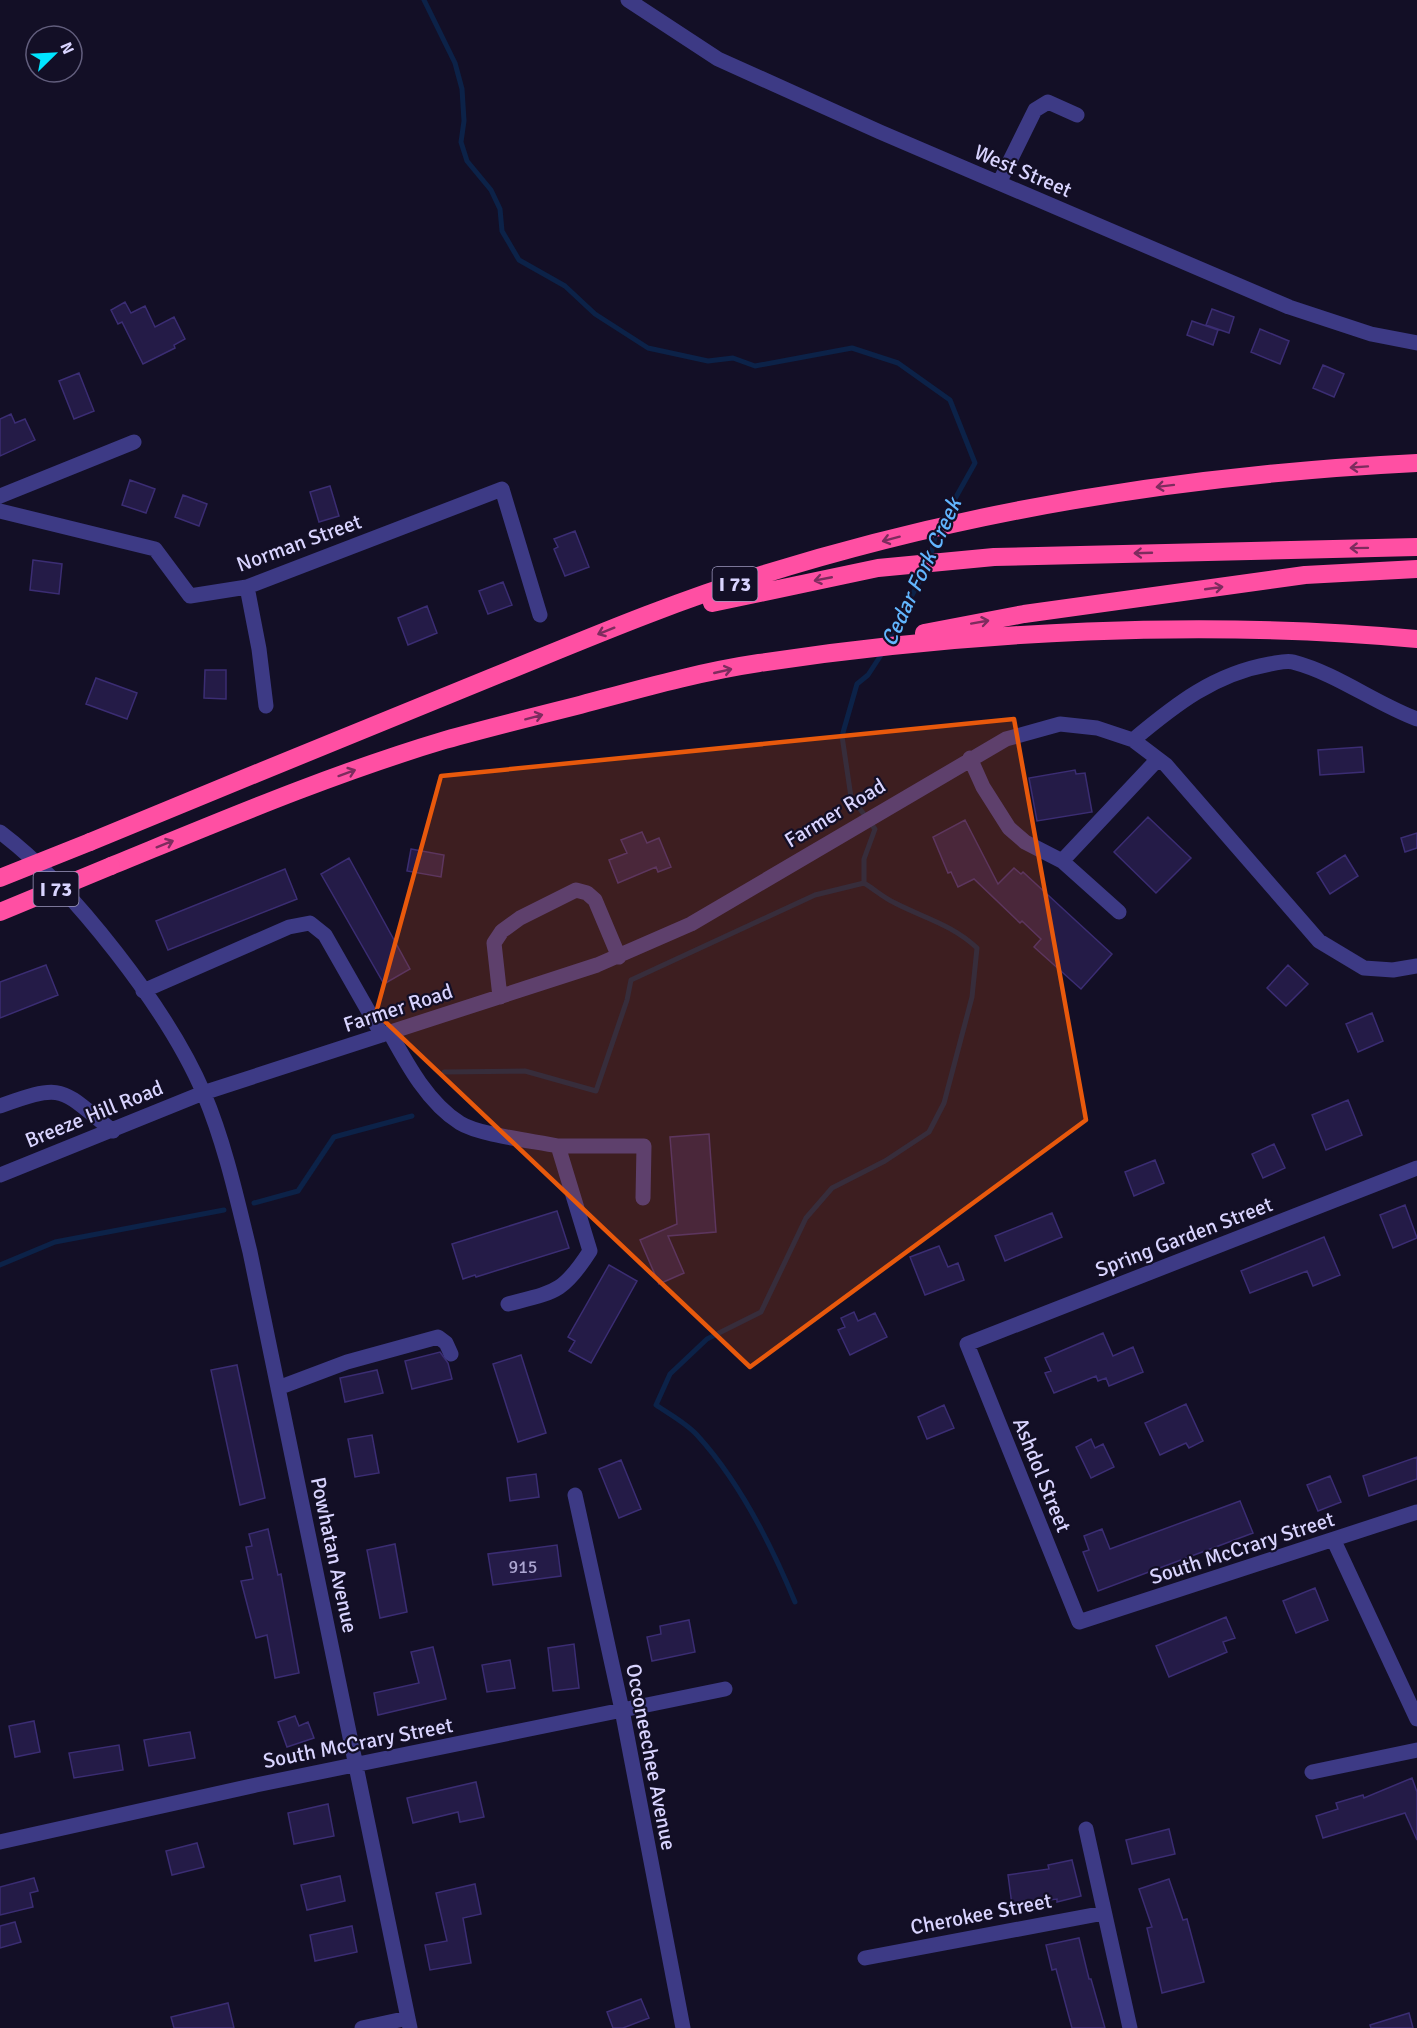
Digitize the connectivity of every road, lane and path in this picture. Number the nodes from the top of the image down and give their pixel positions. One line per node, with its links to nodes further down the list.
1 (628, 0): 3 (street, West Street)
2 (1077, 114): 3 (street)
3 (999, 183): 4 (street, West Street)
4 (1417, 343)
5 (134, 442): 7 (street)
6 (1417, 463): 13 (highway, I 73, one-way to 13)
7 (0, 496)
8 (0, 511): 11 (street, Norman Street)
9 (1417, 547): 13 (highway, one-way to 13)
10 (1417, 568): 15 (highway, one-way to 10)
11 (247, 587): 12 (street, Norman Street); 16 (street)
12 (540, 615)
13 (628, 622): 23 (highway, I 73, one-way to 23, bridge)
14 (1417, 639): 15 (highway, I 73)
15 (757, 663): 24 (highway, I 73, one-way to 15, bridge)
16 (266, 706)
17 (1417, 719): 18 (street)
18 (1133, 741): 19 (street, Farmer Road); 20 (street, Farmer Road)
19 (970, 758): 22 (street); 26 (street, Farmer Road)
20 (1158, 759): 22 (street); 27 (street, Farmer Road)
21 (0, 832): 28 (street, Powhatan Avenue)
22 (1062, 861): 25 (street)
23 (0, 878)
24 (0, 912)
25 (1119, 912)
26 (618, 957): 29 (street, Farmer Road); 29 (street)
27 (1417, 966)
28 (143, 991): 30 (street); 31 (street, Powhatan Avenue)
29 (500, 997): 30 (street, Farmer Road)
30 (386, 1034): 31 (street, Farmer Road); 34 (street)
31 (203, 1093): 33 (street, Breeze Hill Road); 41 (street, Powhatan Avenue)
32 (0, 1106): 33 (street)
33 (113, 1131): 36 (street, Breeze Hill Road)
34 (558, 1146): 37 (street); 38 (street)
35 (1417, 1168): 39 (street, Spring Garden Street)
36 (0, 1174)
37 (643, 1198)
38 (508, 1304)
39 (967, 1344): 45 (street, Ashdol Street)
40 (451, 1354): 41 (street)
41 (278, 1388): 50 (street, Powhatan Avenue)
42 (575, 1495): 47 (street, Occoneechee Avenue)
43 (1417, 1512): 44 (street, South McCrary Street)
44 (1334, 1541): 45 (street, South McCrary Street); 48 (street)
45 (1079, 1622)
46 (725, 1689): 47 (street, South McCrary Street)
47 (622, 1710): 50 (street, South McCrary Street); 58 (street, Occoneechee Avenue)
48 (1417, 1719)
49 (1417, 1750): 51 (street)
50 (357, 1765): 53 (street, South McCrary Street); 56 (street, Powhatan Avenue)
51 (1312, 1773)
52 (1086, 1829): 54 (street)
53 (0, 1842)
54 (1104, 1913): 55 (street, Cherokee Street); 59 (street)
55 (865, 1958)
56 (409, 2023): 57 (street)
57 (362, 2028)
58 (683, 2028)
59 (1130, 2028)

